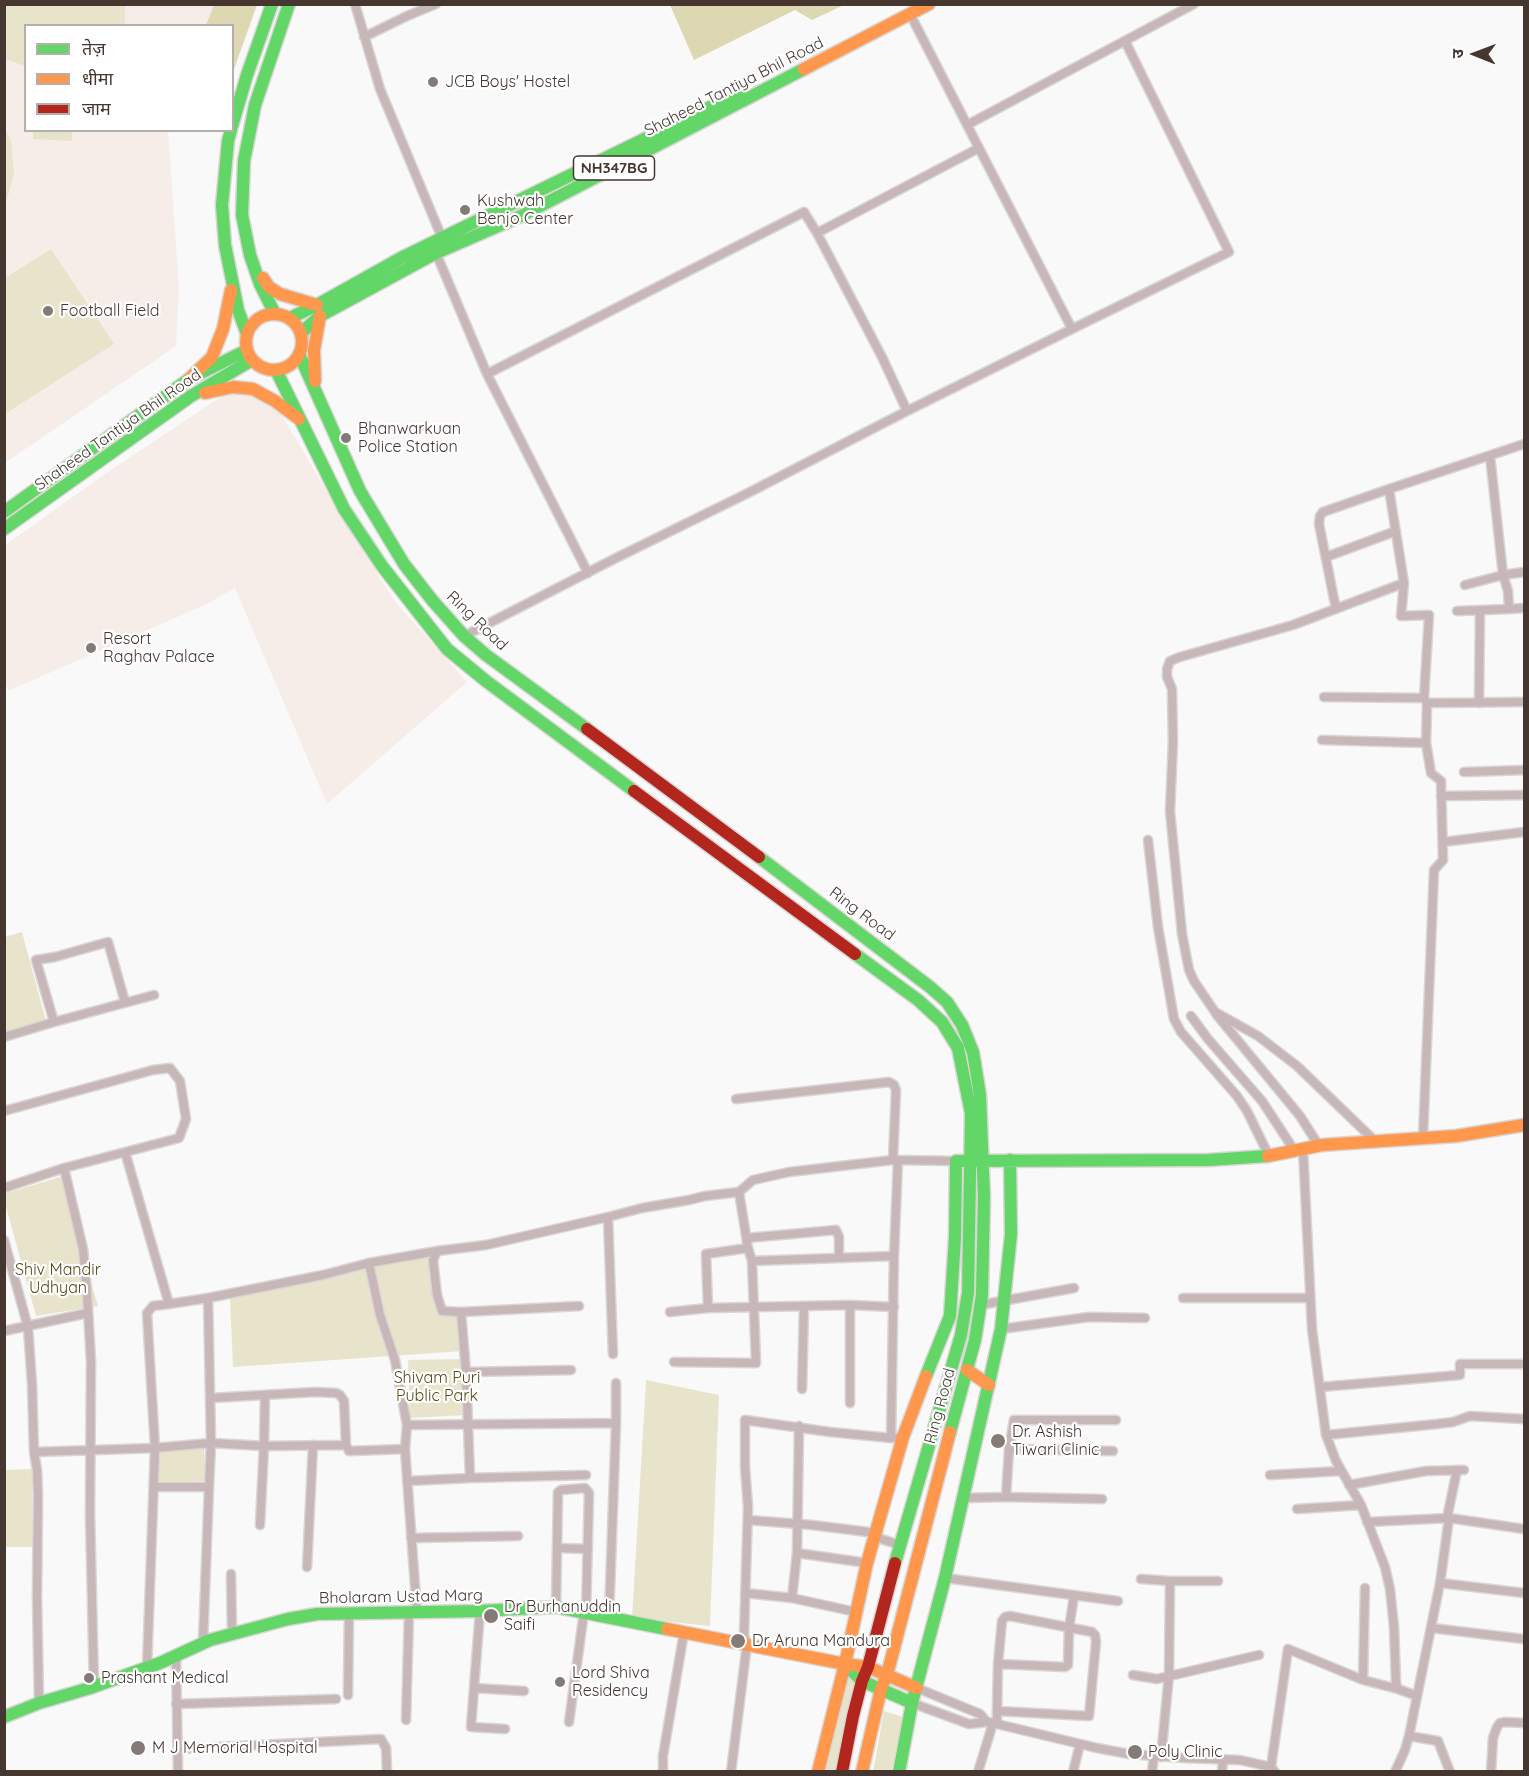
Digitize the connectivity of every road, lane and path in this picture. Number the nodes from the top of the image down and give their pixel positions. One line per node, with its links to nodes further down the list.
1 (272, 4): 10 (main road)
2 (289, 4): 14 (main road)
3 (355, 4): 8 (street)
4 (436, 4): 8 (street)
5 (1194, 4): 9 (street)
6 (927, 5): 7 (main road, Shaheed Tantiya Bhil Road / NH347BG)
7 (910, 9): 11 (street); 16 (main road, Shaheed Tantiya Bhil Road / NH347BG); 17 (main road, Shaheed Tantiya Bhil Road / NH347BG)
8 (364, 37): 16 (street)
9 (1125, 41): 11 (street); 22 (street)
10 (234, 119)
11 (967, 125): 13 (street)
12 (230, 132): 18 (main road)
13 (979, 148): 15 (street); 22 (street)
14 (244, 161): 19 (main road); 20 (main road)
15 (818, 233): 28 (street); 32 (street)
16 (442, 238): 19 (main road, Shaheed Tantiya Bhil Road / NH347BG)
17 (436, 253): 19 (main road, Shaheed Tantiya Bhil Road / NH347BG); 28 (street)
18 (233, 283): 24 (main road); 29 (main road)
19 (319, 310): 21 (main road, Shaheed Tantiya Bhil Road / NH347BG); 23 (main road, Shaheed Tantiya Bhil Road / NH347BG); 30 (main road)
20 (275, 314): 21 (main road); 24 (main road)
21 (290, 318): 23 (main road)
22 (1072, 329): 32 (street)
23 (301, 333): 25 (main road)
24 (247, 334): 26 (main road)
25 (300, 354): 27 (main road); 30 (main road, Ring Road)
26 (250, 355): 27 (main road); 29 (main road); 31 (main road, Shaheed Tantiya Bhil Road)
27 (276, 370): 33 (main road, Ring Road)
28 (487, 374): 44 (street)
29 (189, 379): 37 (main road)
30 (316, 392): 53 (main road, Ring Road)
31 (191, 396): 33 (main road); 38 (main road, Shaheed Tantiya Bhil Road)
32 (907, 411): 44 (street)
33 (299, 419): 83 (main road, Ring Road)
34 (1524, 444): 35 (street)
35 (1490, 456): 36 (street); 45 (street)
36 (1389, 489): 41 (street); 42 (street)
37 (29, 495): 38 (main road); 39 (main road)
38 (38, 505): 40 (main road, Shaheed Tantiya Bhil Road)
39 (4, 512)
40 (4, 529)
41 (1395, 531): 42 (street); 46 (street)
42 (1326, 557): 49 (street)
43 (1524, 572): 45 (street)
44 (588, 573): 53 (street)
45 (1503, 575): 47 (street); 50 (street)
46 (1404, 583): 49 (street); 55 (street)
47 (1466, 585)
48 (1524, 608): 50 (street)
49 (1336, 609): 69 (street)
50 (1509, 609): 51 (street)
51 (1480, 610): 52 (street); 57 (street)
52 (1457, 611)
53 (465, 636): 83 (main road, Ring Road)
54 (1323, 697): 55 (street)
55 (1426, 701): 57 (street); 59 (street)
56 (1524, 702): 57 (street)
57 (1479, 703)
58 (1322, 740): 59 (street)
59 (1426, 743): 63 (street)
60 (1524, 770): 61 (street)
61 (1464, 772)
62 (1524, 795): 63 (street)
63 (1441, 796): 66 (street)
64 (1524, 832): 66 (street)
65 (1149, 840): 81 (street)
66 (1443, 842): 76 (street)
67 (154, 995): 68 (street)
68 (125, 1002): 71 (street); 71 (street)
69 (1215, 1012): 77 (street); 78 (street)
70 (1191, 1016): 79 (street)
71 (54, 1022): 72 (street)
72 (4, 1037)
73 (736, 1099): 82 (street)
74 (4, 1111): 80 (street)
75 (1524, 1125): 76 (main road)
76 (1423, 1138): 77 (main road)
77 (1375, 1141): 78 (main road)
78 (1319, 1146): 79 (main road)
79 (1299, 1149): 81 (main road); 101 (street)
80 (125, 1152): 86 (street); 103 (street)
81 (1269, 1156): 84 (main road)
82 (896, 1160): 85 (street); 88 (street); 94 (street)
83 (977, 1160): 84 (main road); 85 (main road); 105 (main road, Ring Road); 171 (main road, Ring Road)
84 (1010, 1160): 102 (main road)
85 (956, 1161): 138 (main road)
86 (64, 1168): 87 (street); 113 (street)
87 (4, 1188)
88 (739, 1192): 89 (street); 90 (street)
89 (608, 1216): 93 (street); 118 (street)
90 (747, 1238): 92 (street); 95 (street)
91 (4, 1240): 115 (street)
92 (748, 1248): 96 (street); 110 (street)
93 (437, 1251): 97 (street); 111 (street)
94 (894, 1256): 95 (street); 109 (street)
95 (839, 1257): 96 (street)
96 (752, 1261): 107 (street)
97 (369, 1263): 99 (street); 134 (street)
98 (1074, 1288): 102 (street)
99 (208, 1298): 103 (street); 129 (street)
100 (1183, 1298): 101 (street)
101 (1310, 1298): 126 (street)
102 (1004, 1300): 105 (street); 116 (main road)
103 (169, 1304): 143 (street)
104 (850, 1305): 108 (street); 109 (street); 130 (street)
105 (980, 1305): 122 (main road, Ring Road)
106 (579, 1306): 111 (street)
107 (754, 1306): 108 (street); 110 (street); 119 (street)
108 (804, 1306): 127 (street)
109 (894, 1307): 138 (street)
110 (708, 1308): 112 (street)
111 (462, 1312): 123 (street)
112 (670, 1312)
113 (88, 1313): 115 (street); 144 (street)
114 (1145, 1318): 116 (street)
115 (27, 1327): 117 (street); 148 (street)
116 (1001, 1329): 125 (main road)
117 (4, 1330)
118 (613, 1354)
119 (674, 1362)
120 (1524, 1364): 126 (street)
121 (571, 1370): 123 (street)
122 (967, 1370): 125 (main road); 209 (main road, Ring Road)
123 (466, 1372): 135 (street)
124 (616, 1383): 133 (street)
125 (989, 1385): 158 (main road)
126 (1321, 1387): 137 (street)
127 (802, 1389)
128 (265, 1396): 129 (street); 141 (street); 142 (street)
129 (211, 1398): 139 (street)
130 (850, 1403)
131 (1524, 1419): 137 (street)
132 (1116, 1420): 146 (street)
133 (616, 1423): 135 (street); 195 (street)
134 (407, 1425): 135 (street); 145 (street)
135 (468, 1425): 152 (street)
136 (799, 1426): 138 (street); 163 (street); 165 (street)
137 (1326, 1435): 149 (street)
138 (897, 1438): 168 (main road)
139 (211, 1443): 142 (street); 143 (street); 156 (street)
140 (313, 1445): 141 (street); 142 (street); 176 (street)
141 (346, 1445): 145 (street)
142 (264, 1446): 166 (street)
143 (155, 1448): 144 (street); 155 (street)
144 (91, 1449): 148 (street); 214 (street)
145 (405, 1449): 153 (street)
146 (1009, 1449): 147 (street); 157 (street)
147 (1113, 1451)
148 (34, 1452): 223 (street)
149 (1341, 1471): 150 (street); 154 (street)
150 (1270, 1474)
151 (586, 1475): 152 (street)
152 (470, 1478): 153 (street)
153 (407, 1481): 170 (street)
154 (1349, 1485): 160 (street); 162 (street)
155 (154, 1487): 156 (street); 207 (street)
156 (209, 1488): 201 (street)
157 (1006, 1497): 158 (street); 159 (street)
158 (963, 1498): 178 (main road)
159 (1102, 1499)
160 (1361, 1505): 161 (street); 164 (street)
161 (1298, 1509)
162 (1448, 1518): 164 (street); 167 (street); 182 (street)
163 (748, 1520): 165 (street); 184 (street)
164 (1367, 1522): 218 (street)
165 (797, 1524): 168 (street); 174 (street)
166 (260, 1525)
167 (1524, 1529)
168 (875, 1535): 171 (street); 175 (main road)
169 (518, 1536): 170 (street)
170 (411, 1538): 193 (street)
171 (900, 1545): 208 (main road, Ring Road)
172 (557, 1548): 173 (street); 173 (street); 189 (street)
173 (588, 1549): 192 (street)
174 (796, 1553): 175 (street); 187 (street)
175 (867, 1563): 191 (main road)
176 (307, 1567)
177 (231, 1574): 199 (street)
178 (945, 1578): 186 (street); 216 (main road)
179 (1141, 1580): 180 (street)
180 (1170, 1581): 181 (street); 211 (street)
181 (1218, 1581)
182 (1440, 1583): 185 (street); 197 (street)
183 (1365, 1588): 212 (street)
184 (745, 1593): 187 (street); 202 (street)
185 (1524, 1593)
186 (1074, 1596): 188 (street); 196 (street)
187 (792, 1598): 191 (street)
188 (1118, 1601)
189 (556, 1607): 190 (main road, Bholaram Ustad Marg); 192 (main road, Bholaram Ustad Marg)
190 (480, 1611): 193 (main road, Bholaram Ustad Marg); 215 (street)
191 (856, 1611): 205 (main road)
192 (585, 1612): 195 (main road, Bholaram Ustad Marg); 229 (street)
193 (413, 1613): 194 (main road, Bholaram Ustad Marg); 228 (street)
194 (349, 1614): 199 (main road, Bholaram Ustad Marg); 220 (street)
195 (609, 1617): 198 (main road, Bholaram Ustad Marg)
196 (1069, 1628): 206 (street); 206 (street); 226 (street)
197 (1431, 1628): 200 (street); 221 (street)
198 (684, 1632): 202 (main road, Bholaram Ustad Marg); 242 (street)
199 (232, 1634): 201 (main road, Bholaram Ustad Marg)
200 (1524, 1639)
201 (204, 1643): 204 (main road, Bholaram Ustad Marg)
202 (747, 1644): 205 (main road, Bholaram Ustad Marg); 243 (street)
203 (1259, 1655): 211 (street)
204 (176, 1656): 207 (main road, Bholaram Ustad Marg); 225 (street)
205 (845, 1664): 208 (main road, Bholaram Ustad Marg); 213 (main road); 244 (main road)
206 (998, 1664): 226 (street)
207 (147, 1667): 214 (main road, Bholaram Ustad Marg)
208 (868, 1667): 209 (main road, Bholaram Ustad Marg); 213 (main road, Ring Road)
209 (887, 1675): 216 (main road, Bholaram Ustad Marg); 217 (main road, Ring Road)
210 (1133, 1675): 211 (street)
211 (1168, 1675): 236 (street)
212 (1363, 1680): 218 (street); 239 (street)
213 (862, 1681): 217 (main road); 245 (main road)
214 (94, 1686): 223 (main road, Bholaram Ustad Marg)
215 (474, 1688): 219 (street); 232 (street)
216 (916, 1688): 224 (main road); 230 (street)
217 (881, 1689): 224 (main road); 246 (main road)
218 (1398, 1689): 221 (street)
219 (524, 1691)
220 (348, 1695)
221 (1417, 1696): 233 (street)
222 (336, 1699): 225 (street)
223 (39, 1703): 227 (main road, Bholaram Ustad Marg)
224 (912, 1703): 230 (street); 247 (main road)
225 (176, 1704): 235 (street)
226 (997, 1711): 230 (street)
227 (4, 1717)
228 (406, 1720)
229 (569, 1722)
230 (992, 1723): 234 (street); 248 (street)
231 (1524, 1723): 254 (street)
232 (505, 1729)
233 (1409, 1736): 252 (street); 253 (street)
234 (1080, 1744): 236 (street); 249 (street)
235 (178, 1749): 240 (street); 241 (street)
236 (1157, 1756): 237 (street); 250 (street)
237 (1223, 1759): 238 (street); 251 (street)
238 (1261, 1768): 239 (street)
239 (1273, 1769)
240 (178, 1772)
241 (387, 1772)
242 (663, 1772)
243 (731, 1772)
244 (818, 1772)
245 (842, 1772)
246 (862, 1772)
247 (899, 1772)
248 (978, 1772)
249 (1073, 1772)
250 (1152, 1772)
251 (1222, 1772)
252 (1395, 1772)
253 (1450, 1772)
254 (1491, 1772)

